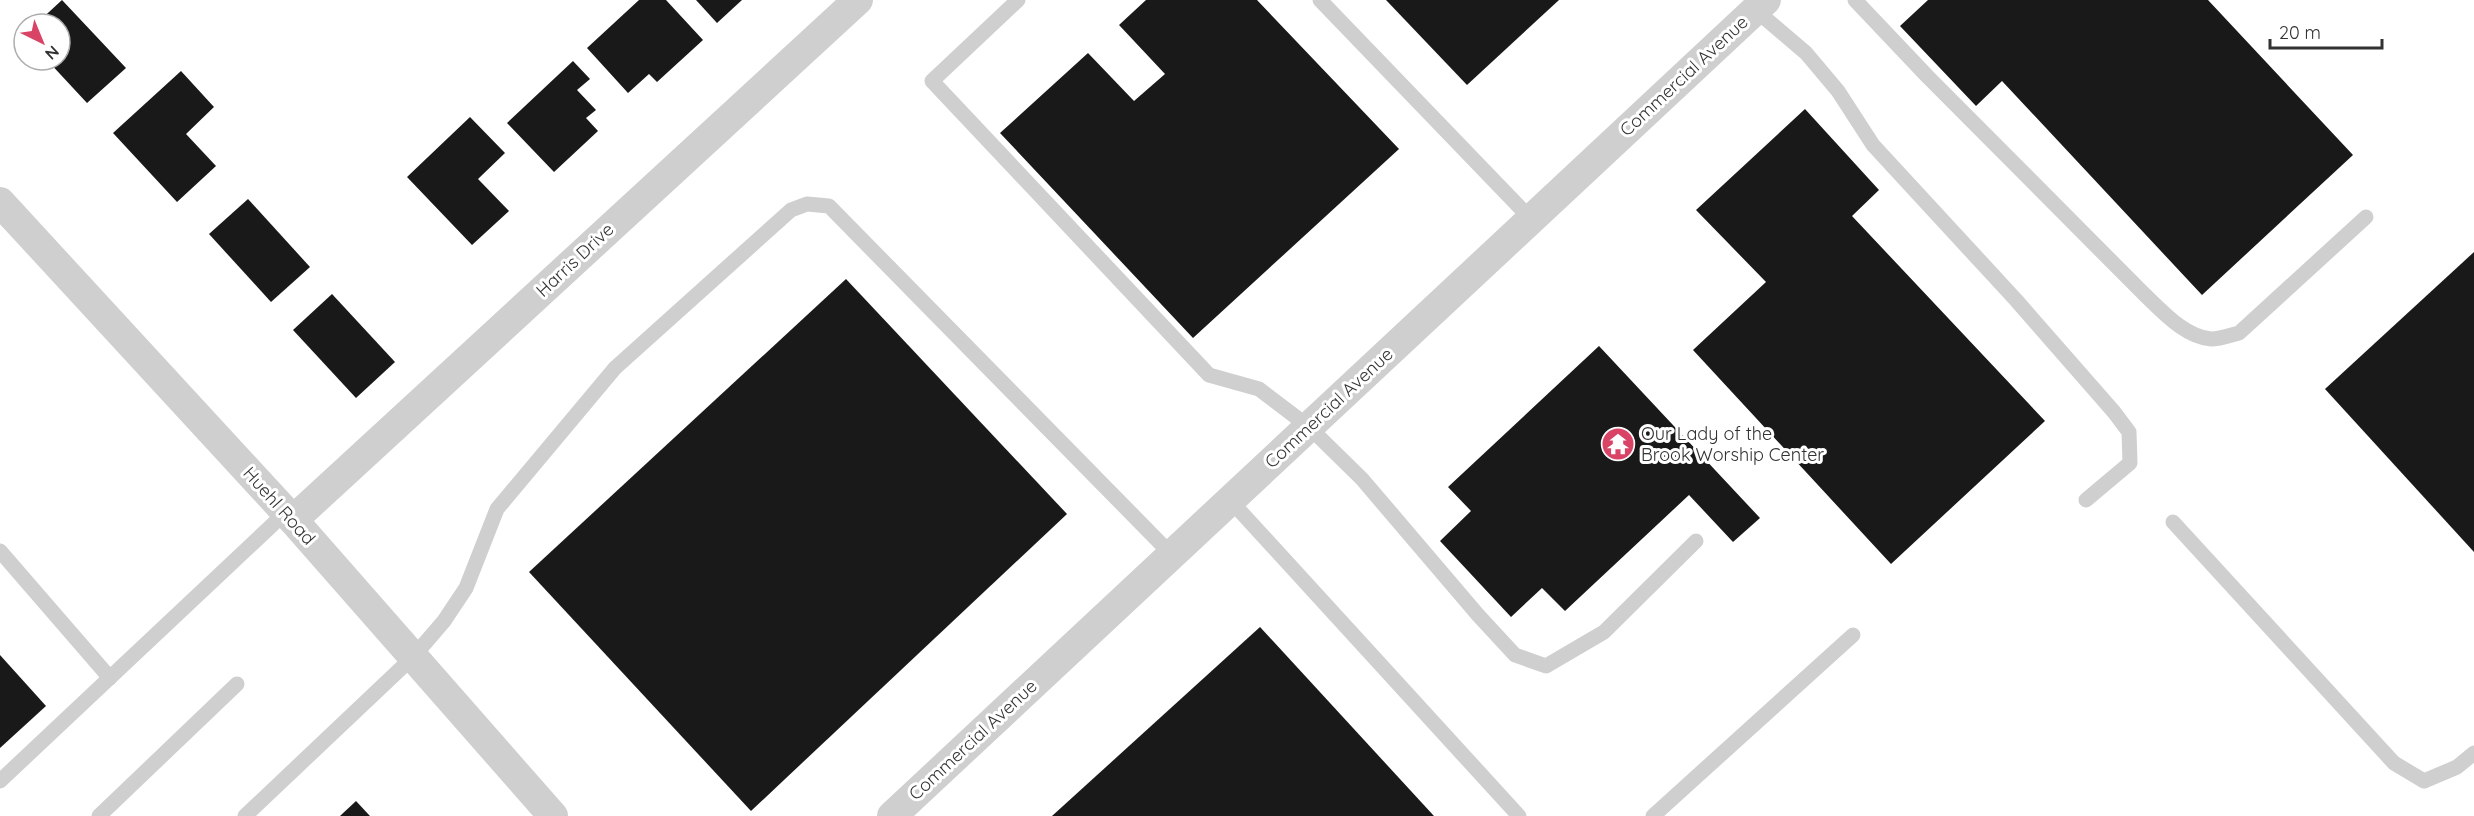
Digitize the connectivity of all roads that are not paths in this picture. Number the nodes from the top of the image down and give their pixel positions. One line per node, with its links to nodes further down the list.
1 (858, 0): 12 (street, Harris Drive)
2 (1018, 0): 9 (lane)
3 (1320, 0): 8 (lane)
4 (1855, 0): 7 (lane)
5 (1755, 4): 8 (street, Commercial Avenue); 11 (lane)
6 (3, 214): 12 (street, Huehl Road)
7 (2366, 217)
8 (1531, 219): 9 (street, Commercial Avenue)
9 (1308, 427): 10 (street, Commercial Avenue); 14 (lane)
10 (1230, 500): 16 (street, Commercial Avenue); 27 (lane)
11 (2086, 500)
12 (289, 516): 18 (street, Huehl Road); 19 (lane)
13 (2173, 522): 21 (lane)
14 (1696, 541)
15 (0, 552): 19 (lane)
16 (1172, 555): 18 (lane); 26 (street, Commercial Avenue)
17 (1853, 635): 28 (lane)
18 (412, 657): 24 (lane); 25 (street, Huehl Road)
19 (110, 678): 22 (lane)
20 (237, 684): 23 (lane)
21 (2474, 753)
22 (0, 781)
23 (99, 816)
24 (244, 816)
25 (553, 816)
26 (892, 816)
27 (1519, 816)
28 (1653, 816)

